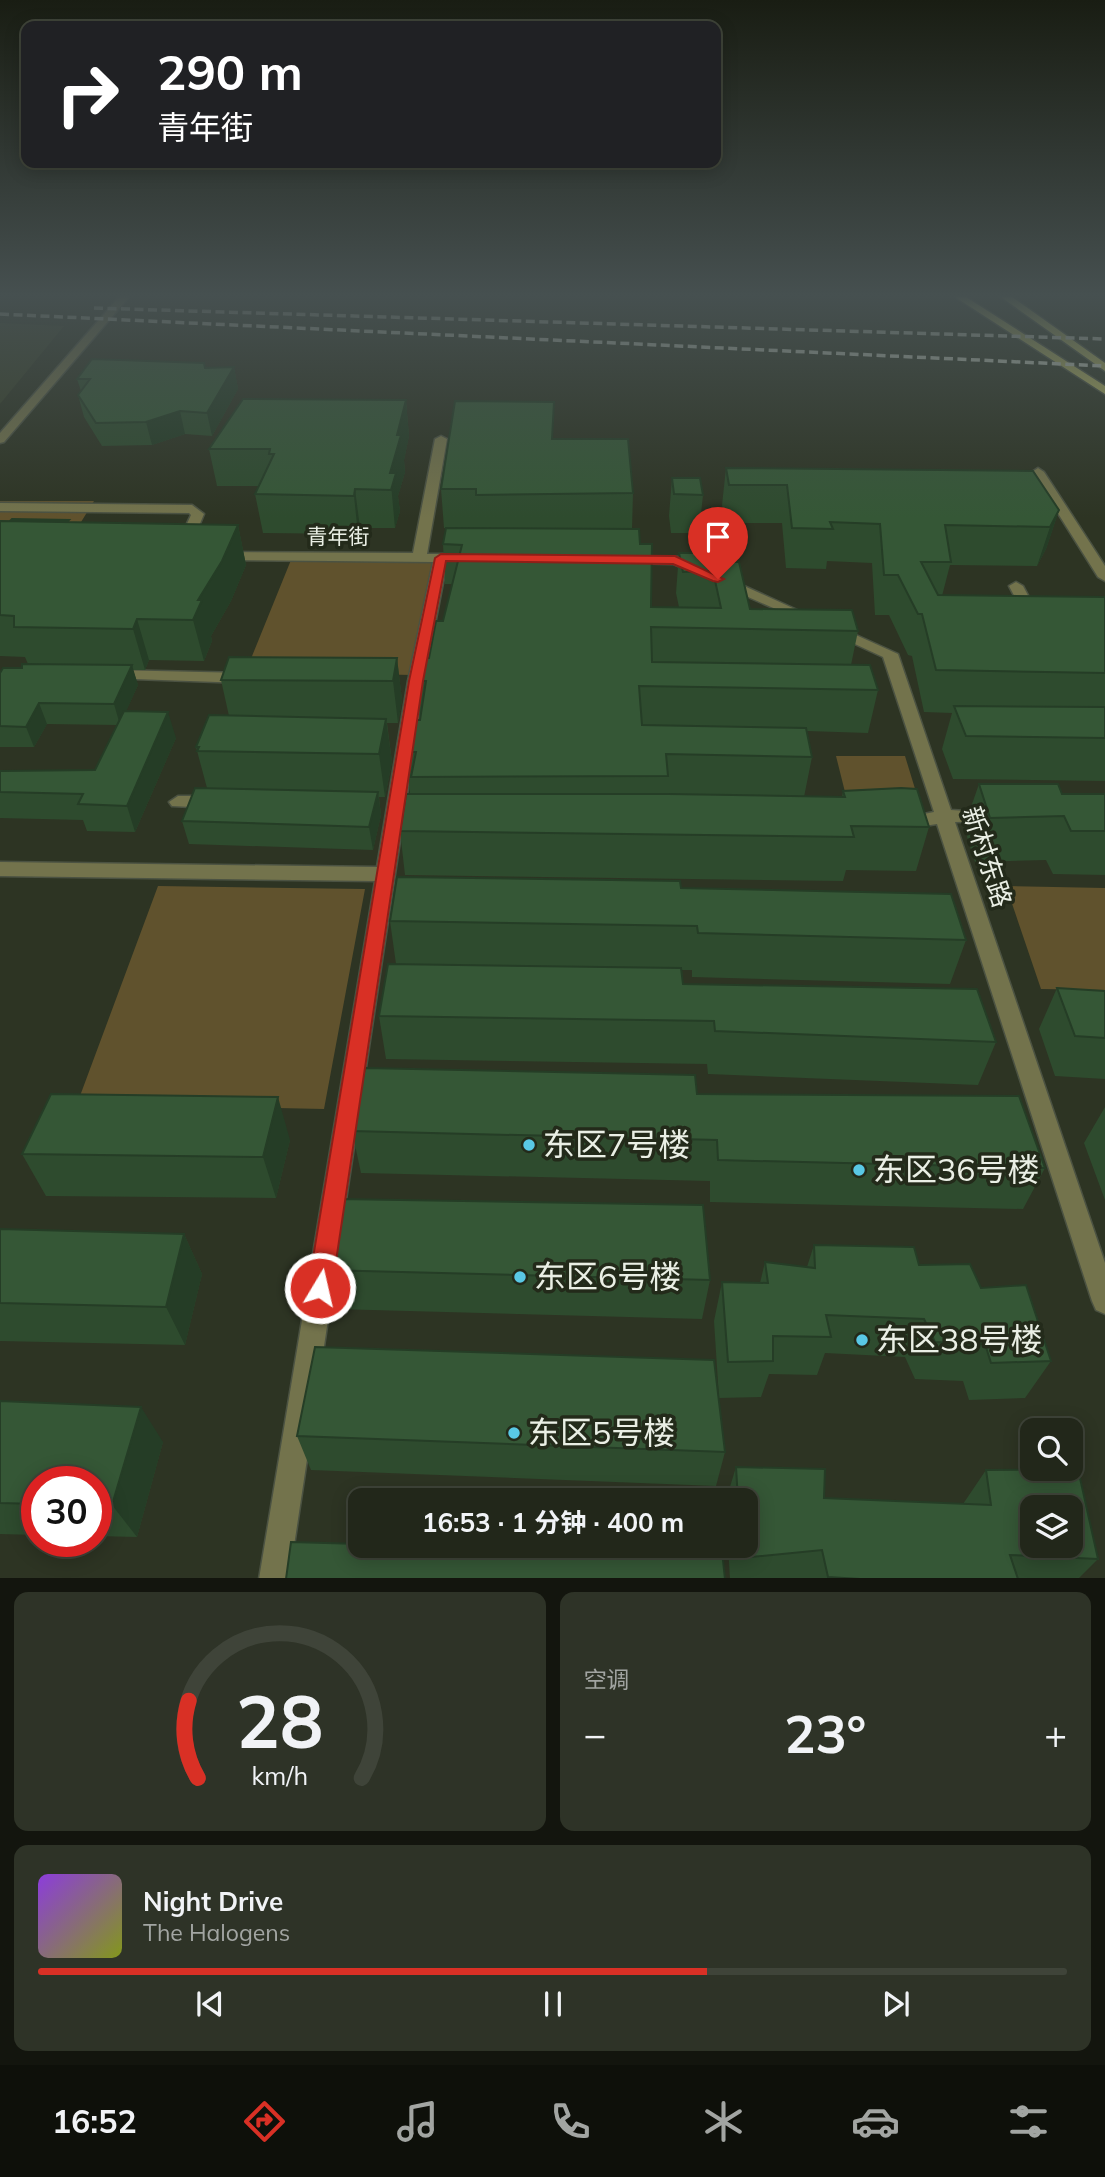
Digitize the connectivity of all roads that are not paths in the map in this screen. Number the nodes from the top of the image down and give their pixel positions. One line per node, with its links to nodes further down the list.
1 (59, 371): 4 (street)
2 (1077, 371): 3 (main road)
3 (1105, 391)
4 (3, 434)
5 (441, 439): 8 (street)
6 (1038, 472): 11 (street)
7 (0, 507): 8 (street, 青年街)
8 (430, 558): 9 (street, 青年街); 22 (street)
9 (482, 558)
10 (620, 559): 18 (street, 新村东路)
11 (1105, 577)
12 (1016, 586): 13 (street)
13 (1041, 633)
14 (101, 675): 15 (street)
15 (265, 679)
16 (178, 802): 17 (street)
17 (233, 803)
18 (946, 816): 19 (street); 20 (street); 24 (street, 新村东路)
19 (1012, 817)
20 (888, 823)
21 (0, 869): 22 (street)
22 (390, 887): 26 (street)
23 (947, 905): 24 (street)
24 (975, 906): 25 (street, 新村东路)
25 (1105, 1301)
26 (274, 1578)

